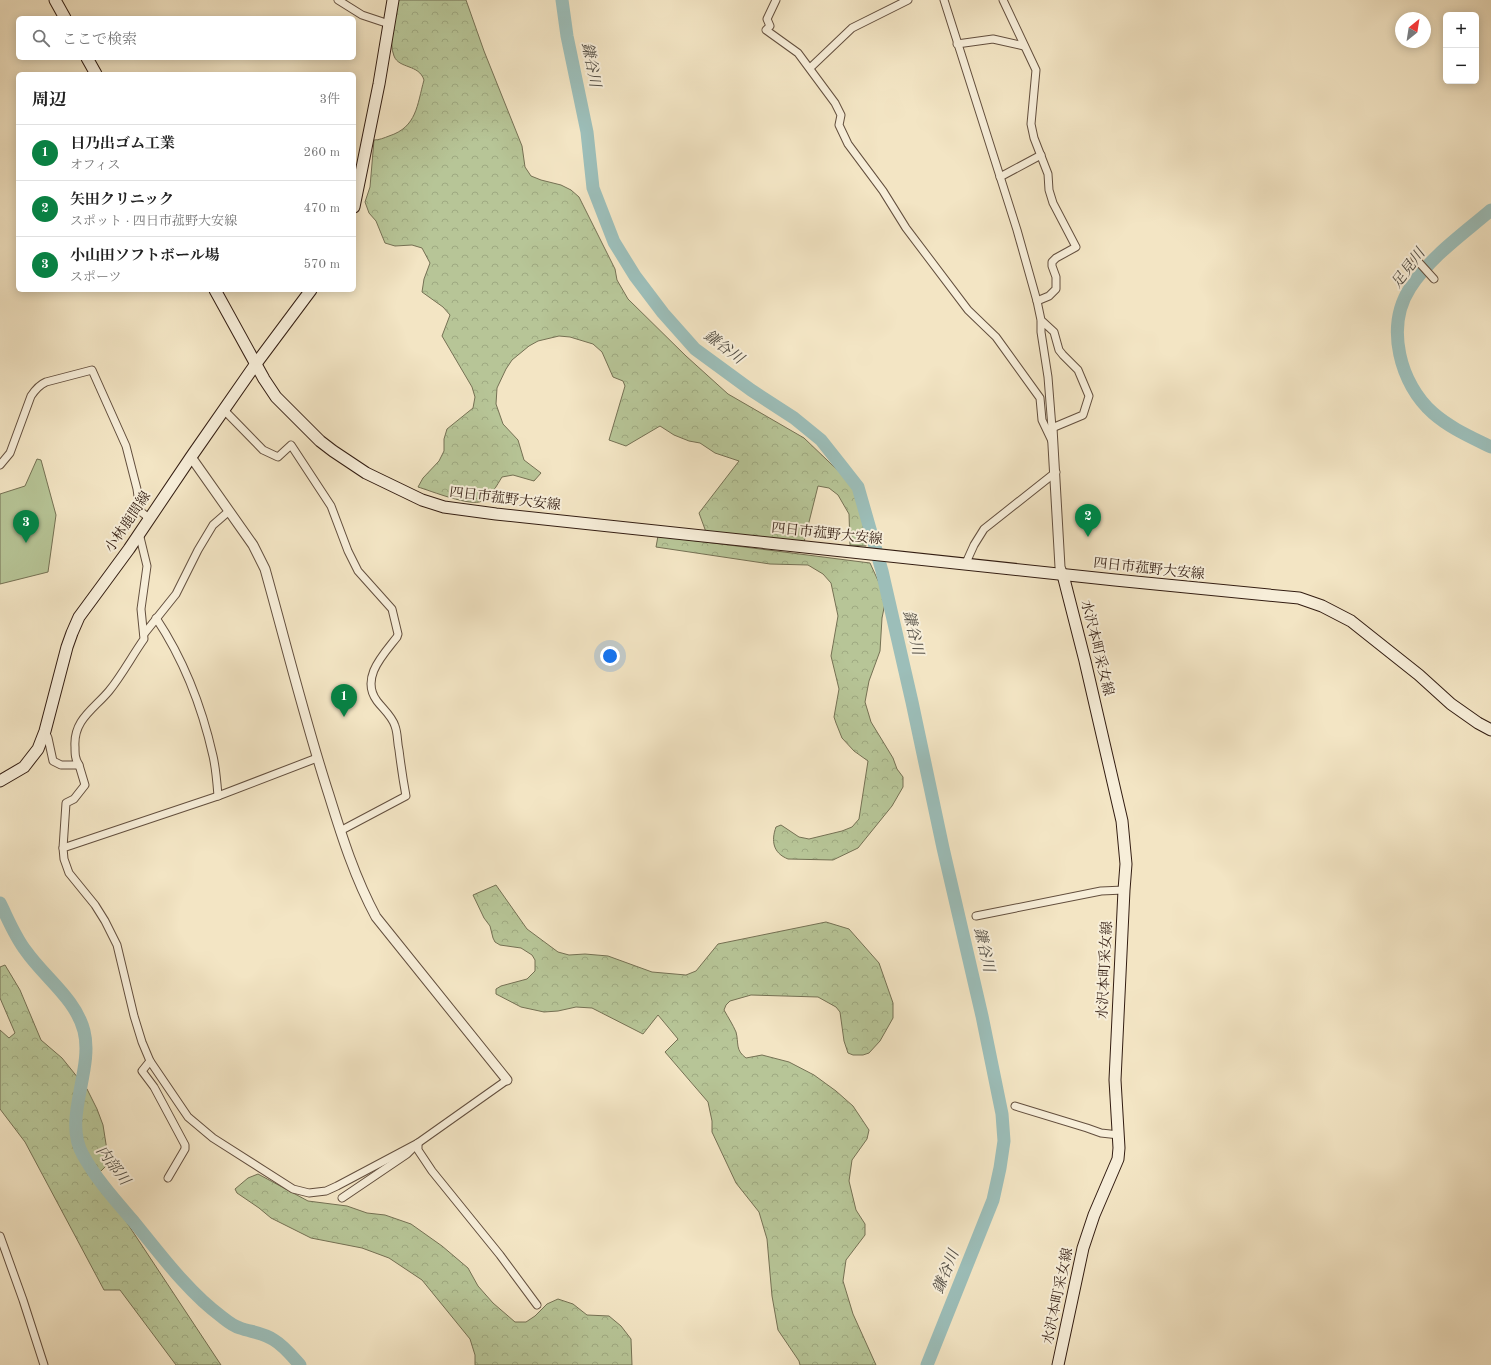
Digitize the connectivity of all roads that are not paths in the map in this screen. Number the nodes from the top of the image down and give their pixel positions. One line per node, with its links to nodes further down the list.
1 (55, 0): 8 (main road)
2 (338, 0): 9 (street)
3 (393, 0): 9 (main road)
4 (776, 0): 13 (street)
5 (908, 0): 13 (street)
6 (944, 0): 10 (street)
7 (1003, 0): 11 (street)
8 (64, 16)
9 (389, 24): 17 (main road)
10 (957, 44): 11 (street); 16 (street)
11 (1024, 46): 15 (street)
12 (88, 60): 14 (main road)
13 (810, 68): 27 (street)
14 (95, 72)
15 (1041, 155): 16 (street); 22 (street)
16 (1000, 177): 22 (street)
17 (356, 197)
18 (1416, 259): 19 (street)
19 (1433, 278)
20 (216, 292): 24 (main road, 四日市菰野大安線)
21 (310, 292): 24 (main road, 小林鹿間線)
22 (1037, 301): 23 (street)
23 (1041, 320): 26 (street); 26 (street)
24 (256, 365): 25 (main road, 小林鹿間線); 34 (main road, 四日市菰野大安線)
25 (224, 410): 28 (main road, 小林鹿間線); 44 (street)
26 (1052, 428): 27 (street)
27 (1053, 445): 30 (street)
28 (191, 456): 31 (street); 32 (main road, 小林鹿間線)
29 (0, 465): 32 (street)
30 (1056, 472): 34 (street); 35 (street)
31 (229, 511): 36 (street); 40 (street)
32 (149, 518): 33 (main road, 小林鹿間線)
33 (139, 533): 37 (street); 39 (main road, 小林鹿間線)
34 (960, 564): 35 (main road, 四日市菰野大安線)
35 (1063, 575): 38 (main road, 四日市菰野大安線); 46 (main road, 水沢本町采女線)
36 (156, 618): 37 (street); 43 (street)
37 (144, 634): 41 (street)
38 (1491, 730)
39 (45, 731): 41 (street); 42 (main road, 小林鹿間線)
40 (317, 758): 43 (street); 44 (street)
41 (79, 765): 45 (street)
42 (0, 781)
43 (218, 796): 45 (street)
44 (340, 831): 49 (street)
45 (63, 848): 48 (street)
46 (1124, 890): 47 (street); 51 (main road, 水沢本町采女線)
47 (976, 916)
48 (150, 1062): 52 (street); 53 (street)
49 (508, 1080): 52 (street)
50 (1015, 1106): 51 (street)
51 (1119, 1135): 58 (main road, 水沢本町采女線)
52 (418, 1143): 54 (street); 56 (street)
53 (168, 1178)
54 (342, 1198)
55 (0, 1236): 57 (street)
56 (537, 1305)
57 (44, 1365)
58 (1058, 1365)

